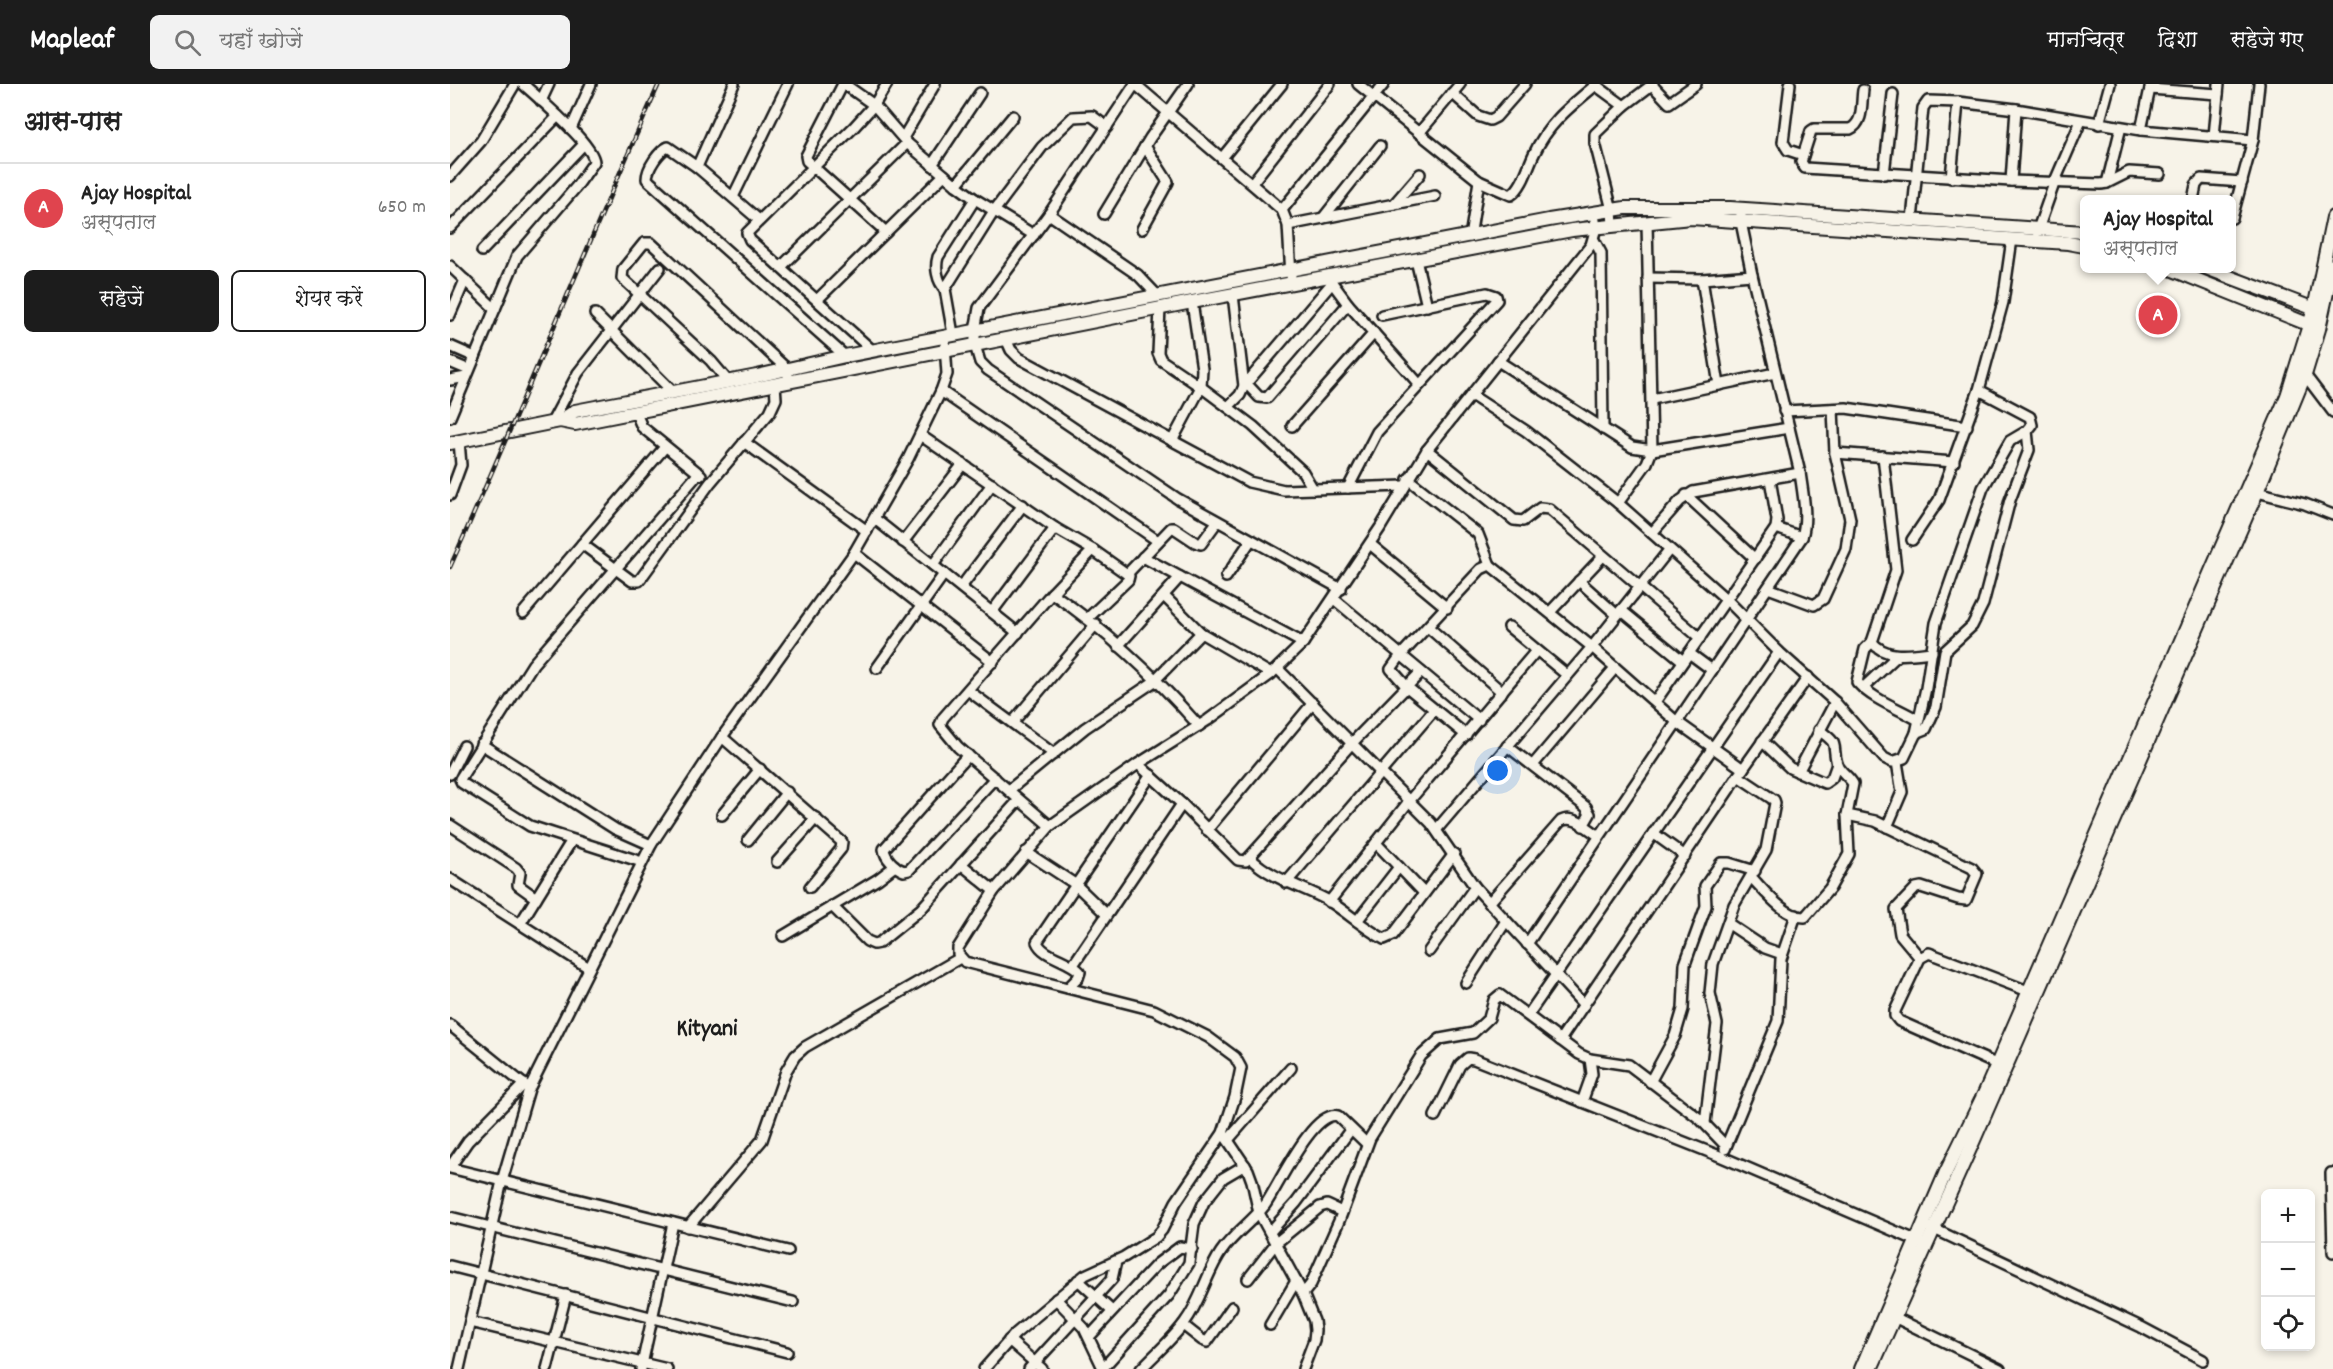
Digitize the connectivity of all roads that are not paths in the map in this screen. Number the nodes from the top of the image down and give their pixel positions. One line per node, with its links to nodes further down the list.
1 (515, 84): 64 (street)
2 (523, 84): 34 (street)
3 (549, 84): 34 (street)
4 (591, 84): 46 (street)
5 (734, 84): 58 (street)
6 (788, 84): 76 (street)
7 (844, 84): 28 (street); 59 (street)
8 (865, 84): 28 (street)
9 (887, 84): 36 (street)
10 (935, 84): 50 (street)
11 (1135, 84): 39 (street); 44 (street)
12 (1188, 84): 39 (street)
13 (1282, 84): 56 (street)
14 (1330, 84): 71 (street)
15 (1358, 84): 33 (street)
16 (1384, 84): 33 (street)
17 (1460, 84): 30 (street)
18 (1525, 84): 30 (street)
19 (1596, 84): 37 (street); 67 (street)
20 (1652, 84): 21 (street); 37 (street)
21 (1696, 84)
22 (1790, 84): 55 (street)
23 (2110, 84): 43 (street)
24 (2219, 84): 32 (street)
25 (2259, 84): 51 (street)
26 (2150, 86): 32 (street); 47 (street)
27 (1863, 90): 55 (street)
28 (860, 93): 36 (street)
29 (980, 93): 57 (street)
30 (1452, 93): 48 (street)
31 (1893, 94): 61 (street)
32 (2218, 94): 49 (street)
33 (1374, 96): 48 (street); 82 (street)
34 (542, 101): 40 (street)
35 (1958, 102): 38 (street); 65 (street); 66 (street)
36 (874, 105): 50 (street); 59 (street)
37 (1624, 106): 83 (street)
38 (2016, 109): 42 (street); 68 (street)
39 (1168, 112): 53 (street); 56 (street)
40 (558, 116): 46 (street); 96 (street)
41 (1013, 116): 73 (street)
42 (2081, 121): 43 (street); 69 (street)
43 (2098, 124): 45 (street)
44 (1107, 127): 84 (street); 86 (street)
45 (2121, 127): 47 (street); 72 (street)
46 (571, 129): 52 (street)
47 (2141, 130): 49 (street)
48 (1419, 133): 67 (street)
49 (2214, 136): 51 (street)
50 (905, 140): 57 (street); 78 (street)
51 (2253, 140): 70 (street)
52 (585, 144): 107 (street); 132 (street)
53 (1145, 146): 87 (street); 98 (street)
54 (1380, 146): 89 (street)
55 (1803, 155): 61 (street)
56 (1222, 158): 71 (street)
57 (932, 165): 63 (street)
58 (697, 166): 76 (street); 146 (street)
59 (814, 167): 78 (street); 90 (street)
60 (1420, 174): 79 (street)
61 (1884, 174): 65 (street)
62 (2160, 174): 72 (street)
63 (944, 175): 73 (street); 99 (street)
64 (450, 176)
65 (1916, 176): 66 (street); 91 (street)
66 (1951, 178): 68 (street)
67 (1479, 181): 103 (street)
68 (2011, 181): 69 (street)
69 (2055, 181): 72 (street); 97 (street)
70 (2242, 182): 74 (street); 80 (street)
71 (1252, 183): 82 (street)
72 (2107, 183)
73 (956, 185): 77 (street)
74 (2194, 195)
75 (1435, 196): 79 (street)
76 (733, 197): 90 (street)
77 (975, 199): 84 (street); 122 (street)
78 (849, 200): 99 (street); 111 (street)
79 (1394, 204): 89 (street)
80 (2236, 204)
81 (1741, 209): 83 (main road); 91 (main road); 93 (street)
82 (1282, 210): 94 (street)
83 (1612, 210): 85 (main road); 95 (street)
84 (994, 211): 102 (street); 122 (street)
85 (1594, 213): 101 (street); 103 (main road)
86 (1049, 214): 102 (street); 124 (street)
87 (1104, 214)
88 (2333, 217): 133 (main road)
89 (1323, 218): 94 (street)
90 (759, 220): 111 (street)
91 (1912, 220): 97 (main road)
92 (1647, 222): 93 (main road); 95 (main road); 117 (street)
93 (1741, 222): 104 (main road); 116 (street)
94 (1288, 225): 113 (street)
95 (1613, 226): 101 (main road)
96 (450, 228)
97 (2038, 228): 100 (main road); 105 (street)
98 (1142, 229)
99 (886, 232): 126 (street)
100 (2080, 232)
101 (1595, 234): 108 (main road); 148 (street); 176 (street)
102 (1034, 235): 138 (street)
103 (1470, 237): 113 (main road)
104 (2012, 239): 105 (main road); 161 (street)
105 (2035, 241): 106 (main road)
106 (2080, 245)
107 (482, 251)
108 (1416, 260): 120 (main road); 129 (street)
109 (2333, 265): 133 (main road)
110 (450, 266): 119 (street)
111 (781, 267): 126 (street)
112 (660, 268): 123 (street)
113 (1291, 269): 121 (street); 124 (main road)
114 (2180, 273): 136 (main road)
115 (2221, 273): 133 (main road)
116 (1752, 275): 118 (street); 151 (street)
117 (1648, 278): 118 (street); 165 (street)
118 (1702, 279): 159 (street)
119 (465, 280): 131 (street); 132 (street)
120 (1330, 280): 121 (main road); 128 (street); 157 (street)
121 (1292, 284): 125 (main road)
122 (945, 289): 140 (street)
123 (639, 295): 137 (street); 152 (street); 155 (street)
124 (1157, 295): 138 (main road)
125 (1233, 295): 127 (main road); 157 (street)
126 (817, 300): 144 (street)
127 (1192, 302): 130 (main road); 160 (street)
128 (1348, 304): 139 (street); 157 (street)
129 (1427, 306): 135 (street); 158 (street)
130 (1160, 308): 141 (main road); 160 (street)
131 (451, 309)
132 (495, 309): 147 (street)
133 (2318, 311): 136 (main road)
134 (595, 314): 137 (street)
135 (1382, 315)
136 (2314, 327): 153 (main road); 365 (main road)
137 (612, 331): 162 (street); 172 (street)
138 (975, 331): 140 (main road); 142 (street)
139 (1374, 333): 158 (street); 173 (street)
140 (948, 336): 144 (main road); 145 (street)
141 (1006, 339): 142 (main road); 179 (street)
142 (975, 345): 145 (main road); 204 (street)
143 (450, 346): 147 (street)
144 (873, 351): 146 (main road)
145 (946, 351): 152 (main road); 163 (street)
146 (845, 356): 152 (main road)
147 (474, 357): 150 (street)
148 (1498, 361): 164 (street); 176 (street)
149 (450, 362): 150 (street)
150 (467, 373): 154 (street); 171 (street)
151 (1775, 373): 159 (street); 169 (street)
152 (788, 375): 155 (main road); 156 (main road)
153 (2305, 375): 170 (street); 197 (main road)
154 (450, 380)
155 (727, 380): 162 (main road)
156 (775, 384): 168 (main road); 181 (street)
157 (1245, 384): 166 (street)
158 (1419, 384): 195 (street)
159 (1719, 385): 165 (street)
160 (1201, 387): 166 (street); 179 (street)
161 (1979, 390): 174 (street); 177 (street)
162 (672, 391): 172 (main road)
163 (941, 391): 178 (street); 213 (street)
164 (1471, 395): 183 (street); 200 (street)
165 (1652, 399): 184 (street)
166 (1228, 407): 196 (street)
167 (1833, 409): 169 (street); 174 (street); 185 (street)
168 (635, 411): 172 (main road); 182 (street)
169 (1784, 411): 175 (street)
170 (2333, 412)
171 (450, 417)
172 (556, 421): 180 (main road)
173 (1292, 426)
174 (1967, 426): 187 (street)
175 (1789, 428): 184 (street); 190 (street)
176 (1603, 429): 184 (street)
177 (2027, 431): 257 (street); 285 (street)
178 (920, 435): 188 (street); 203 (street)
179 (1172, 441): 196 (street)
180 (454, 442): 198 (street)
181 (744, 442): 193 (street); 207 (street)
182 (665, 447): 189 (street); 214 (street)
183 (1427, 450): 192 (street); 219 (street)
184 (1652, 450): 200 (street)
185 (1836, 453): 186 (street); 232 (street)
186 (1883, 456): 187 (street); 251 (street)
187 (1954, 462): 211 (street)
188 (963, 464): 194 (street); 212 (street)
189 (699, 473): 193 (street); 224 (street)
190 (1800, 473): 191 (street); 209 (street)
191 (1770, 478): 199 (street); 206 (street)
192 (1406, 482): 195 (street); 215 (street); 223 (street)
193 (710, 483): 224 (street)
194 (992, 484): 201 (street); 222 (street)
195 (1348, 488): 196 (street)
196 (1312, 489)
197 (2257, 492): 202 (street); 380 (main road)
198 (450, 495)
199 (1686, 495): 208 (street); 221 (street)
200 (1618, 502): 208 (street)
201 (1023, 505): 205 (street); 231 (street)
202 (2333, 515)
203 (874, 519): 207 (street); 212 (street)
204 (1217, 522): 210 (street); 213 (street)
205 (1055, 528): 216 (street); 240 (street)
206 (1776, 528): 209 (street); 221 (street)
207 (867, 531): 218 (street)
208 (1652, 533): 217 (street)
209 (1802, 537): 232 (street)
210 (1251, 540): 228 (street); 233 (street)
211 (1912, 540)
212 (903, 542): 222 (street)
213 (1158, 542): 220 (street)
214 (582, 544): 224 (street); 243 (street)
215 (1370, 544): 233 (street); 239 (street)
216 (1093, 550): 226 (street); 234 (street)
217 (1669, 550): 230 (street); 237 (street)
218 (854, 553): 238 (street); 287 (street)
219 (1603, 556): 229 (street); 230 (street)
220 (1143, 557): 226 (street); 227 (street)
221 (1755, 559): 237 (street)
222 (933, 565): 225 (street)
223 (1490, 565): 239 (street); 241 (street)
224 (615, 570): 290 (street)
225 (944, 574): 231 (street); 238 (street)
226 (1127, 574): 245 (street)
227 (1180, 577): 235 (street); 252 (street)
228 (1226, 577)
229 (1579, 581): 241 (street); 242 (street)
230 (1640, 586): 242 (street); 250 (street)
231 (961, 587): 240 (street)
232 (1768, 588): 244 (street)
233 (1341, 589): 236 (street)
234 (1052, 593): 245 (street); 248 (street)
235 (1164, 596): 249 (street); 253 (street)
236 (1334, 599): 252 (street); 259 (street)
237 (1727, 600): 244 (street); 250 (street)
238 (920, 606): 261 (street); 263 (street)
239 (1447, 608): 246 (street)
240 (992, 612): 248 (street)
241 (1550, 612): 254 (street)
242 (1619, 612): 254 (street); 262 (street)
243 (523, 613)
244 (1747, 620): 256 (street); 265 (street)
245 (1092, 621): 253 (street); 281 (street)
246 (1428, 627): 259 (street); 274 (street)
247 (1509, 627): 255 (street)
248 (1018, 633): 261 (street)
249 (1201, 633): 266 (street); 270 (street)
250 (1700, 638): 258 (street)
251 (1872, 642): 260 (street); 272 (street)
252 (1303, 643): 266 (street)
253 (1118, 646): 270 (street)
254 (1592, 646): 264 (street); 268 (street)
255 (1536, 651): 268 (street); 274 (street)
256 (1779, 652): 269 (street); 293 (street)
257 (1932, 652): 260 (street); 280 (street)
258 (1689, 653): 262 (street); 265 (street)
259 (1401, 655): 267 (street); 271 (street)
260 (1898, 655): 272 (street)
261 (993, 662): 273 (street)
262 (1683, 662): 275 (street)
263 (877, 668)
264 (1615, 668): 275 (street); 299 (street)
265 (1712, 670): 282 (street)
266 (1275, 672): 277 (street); 283 (street)
267 (1421, 672): 271 (street); 279 (street)
268 (1567, 675): 292 (street)
269 (1808, 677): 276 (street); 288 (street)
270 (1157, 679): 283 (street); 294 (street)
271 (1407, 687): 278 (street); 289 (street)
272 (1863, 688): 280 (street)
273 (969, 690): 281 (street); 295 (street)
274 (1502, 692): 279 (street)
275 (1654, 702): 282 (street)
276 (1835, 702): 284 (street); 296 (street)
277 (1313, 703): 289 (street); 320 (street)
278 (1434, 710): 286 (street); 303 (street)
279 (1479, 720): 286 (street)
280 (1918, 720): 285 (street)
281 (1013, 722): 294 (street)
282 (1677, 722): 293 (street); 322 (street)
283 (1199, 726): 297 (street)
284 (1819, 730): 298 (street); 302 (street)
285 (1916, 733): 296 (street)
286 (1466, 735): 310 (street)
287 (722, 737): 300 (street); 326 (street)
288 (1762, 741): 301 (street); 302 (street)
289 (1353, 742): 303 (street); 330 (street)
290 (481, 744): 323 (street); 326 (street)
291 (464, 746): 304 (street)
292 (1507, 746): 299 (street); 319 (street)
293 (1713, 747): 301 (street); 321 (street)
294 (1054, 754): 307 (street)
295 (968, 755): 306 (street); 334 (street)
296 (1898, 762): 318 (street)
297 (1138, 764): 305 (street); 316 (street)
298 (1837, 764): 302 (street); 313 (street)
299 (1533, 765): 317 (street)
300 (760, 770): 308 (street); 312 (street)
301 (1741, 772): 329 (street); 336 (street)
302 (1798, 772)
303 (1383, 773): 310 (street); 338 (street)
304 (450, 774)
305 (1151, 775): 311 (street); 339 (street)
306 (995, 778): 307 (street); 334 (street)
307 (1009, 790): 309 (street)
308 (787, 792): 314 (street); 324 (street)
309 (1019, 800): 316 (street); 333 (street)
310 (1410, 800): 319 (street); 325 (street)
311 (1182, 804): 320 (street); 348 (street)
312 (722, 815)
313 (1847, 815): 318 (street); 349 (street)
314 (816, 818): 332 (street); 340 (street)
315 (450, 825): 344 (street)
316 (1050, 826): 327 (street)
317 (1583, 826): 322 (street); 346 (street)
318 (1887, 827): 359 (street)
319 (1437, 829): 328 (street)
320 (1207, 830): 330 (street)
321 (1653, 833): 329 (street); 362 (street)
322 (1599, 836): 355 (street)
323 (572, 840): 331 (street); 344 (street)
324 (748, 840)
325 (1376, 843): 335 (street); 345 (street)
326 (651, 845): 331 (street)
327 (1026, 852): 339 (street); 342 (street)
328 (1454, 854): 341 (street); 343 (street)
329 (1684, 856): 366 (street)
330 (1250, 858): 338 (street)
331 (642, 862): 361 (street)
332 (777, 862)
333 (961, 864): 342 (street); 347 (street)
334 (895, 866): 347 (street)
335 (1399, 867): 343 (street); 350 (street)
336 (1753, 874): 349 (street); 353 (street); 373 (street)
337 (450, 879): 352 (street)
338 (1286, 883): 345 (street)
339 (1075, 884): 348 (street); 360 (street)
340 (810, 887)
341 (1475, 887): 346 (street); 356 (street)
342 (994, 891): 358 (street)
343 (1423, 892): 350 (street)
344 (536, 898): 352 (street)
345 (1329, 902): 350 (street)
346 (1489, 903): 351 (street)
347 (832, 906): 354 (street)
348 (1106, 914): 360 (street)
349 (1796, 915): 357 (street)
350 (1357, 921)
351 (1506, 921): 355 (street); 363 (street)
352 (520, 924): 361 (street)
353 (1729, 924): 357 (street); 377 (street)
354 (783, 936)
355 (1527, 944): 362 (street)
356 (1429, 951)
357 (1782, 954): 382 (street)
358 (960, 958): 364 (street); 392 (street)
359 (1920, 958): 365 (street); 371 (street)
360 (1073, 965): 364 (street)
361 (589, 968): 374 (street)
362 (1556, 976): 366 (street); 367 (street)
363 (1466, 984)
364 (1068, 988): 379 (street)
365 (2028, 991): 371 (main road)
366 (1584, 1005): 369 (street)
367 (1528, 1015): 369 (street); 381 (street)
368 (450, 1025): 374 (street)
369 (1560, 1040): 370 (street)
370 (1590, 1059): 373 (street); 375 (street)
371 (1996, 1064): 380 (main road)
372 (1291, 1068): 379 (street)
373 (1650, 1082): 377 (street)
374 (527, 1087): 385 (street); 387 (street)
375 (1582, 1102): 376 (street); 383 (street)
376 (1435, 1116)
377 (1705, 1123): 382 (street)
378 (1351, 1128): 381 (street); 389 (street); 395 (street)
379 (1226, 1136): 384 (street); 401 (street)
380 (1969, 1138): 393 (main road)
381 (1367, 1144): 388 (street)
382 (1726, 1146): 383 (street)
383 (1722, 1157): 397 (street)
384 (1245, 1165): 389 (street); 398 (street)
385 (450, 1167): 387 (street)
386 (2331, 1173): 400 (street)
387 (502, 1181): 391 (street); 394 (street)
388 (1342, 1212): 396 (street); 408 (street)
389 (1259, 1213): 395 (street); 419 (street)
390 (450, 1217): 394 (street)
391 (673, 1223): 392 (street); 403 (street)
392 (688, 1227): 399 (street)
393 (1930, 1227): 397 (main road); 425 (street)
394 (491, 1228): 403 (street); 404 (street)
395 (1270, 1232): 396 (street)
396 (1276, 1243): 405 (street); 407 (street)
397 (1922, 1243): 415 (main road); 435 (main road)
398 (1192, 1249): 414 (street); 432 (street)
399 (788, 1251)
400 (2333, 1252)
401 (1116, 1261): 406 (street); 410 (street)
402 (450, 1266): 404 (street)
403 (663, 1270): 412 (street); 416 (street)
404 (481, 1273): 409 (street); 418 (street)
405 (1248, 1279)
406 (1078, 1280): 410 (street); 411 (street)
407 (1296, 1281): 408 (street); 420 (street)
408 (1303, 1294): 434 (street)
409 (566, 1295): 416 (street); 423 (street)
410 (1095, 1296): 414 (street); 417 (street)
411 (1056, 1299): 417 (street); 422 (street)
412 (793, 1302)
413 (1232, 1307): 419 (street)
414 (1112, 1311): 421 (street)
415 (1894, 1317): 436 (main road); 437 (street)
416 (653, 1318): 424 (street); 426 (street)
417 (1075, 1318): 421 (street); 427 (street)
418 (470, 1322): 423 (street); 428 (street)
419 (1183, 1325): 433 (street)
420 (1270, 1325)
421 (1089, 1337): 432 (street)
422 (1009, 1340): 427 (street); 431 (street)
423 (554, 1342): 426 (street); 429 (street)
424 (787, 1352)
425 (2203, 1360)
426 (642, 1366): 430 (street)
427 (1035, 1367)
428 (461, 1369)
429 (547, 1369)
430 (667, 1369)
431 (984, 1369)
432 (1102, 1369)
433 (1141, 1369)
434 (1303, 1369)
435 (1862, 1369)
436 (1871, 1369)
437 (2000, 1369)

